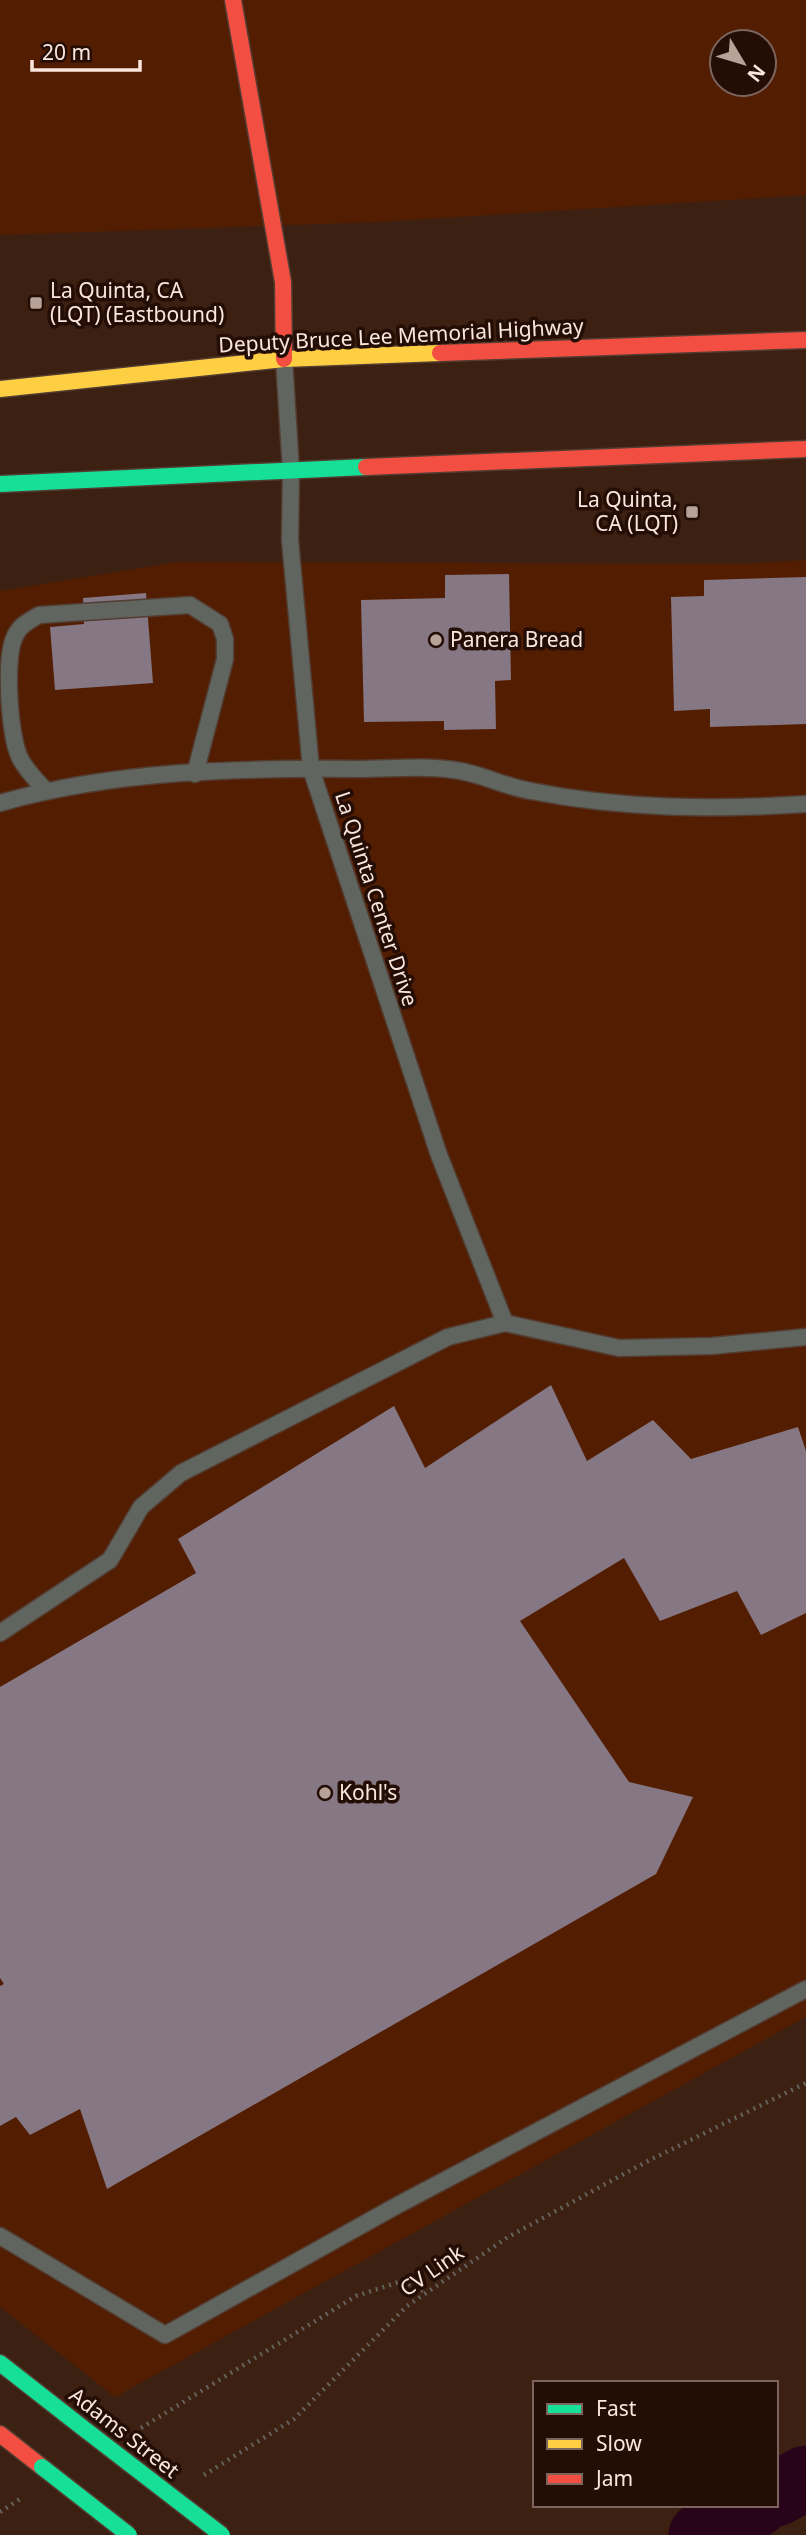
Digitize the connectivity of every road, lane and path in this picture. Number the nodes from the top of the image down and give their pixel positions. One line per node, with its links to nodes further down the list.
1 (233, 0): 3 (main road)
2 (806, 340): 3 (main road, Deputy Bruce Lee Memorial Highway)
3 (284, 359): 4 (main road, Deputy Bruce Lee Memorial Highway); 6 (lane, La Quinta Center Drive)
4 (0, 389)
5 (806, 449): 6 (main road)
6 (291, 471): 7 (main road); 8 (lane, La Quinta Center Drive)
7 (0, 484)
8 (311, 769): 9 (lane); 12 (lane); 13 (lane, La Quinta Center Drive)
9 (195, 774): 10 (lane); 10 (lane)
10 (45, 790): 11 (lane)
11 (0, 803)
12 (806, 804)
13 (505, 1323): 14 (lane); 15 (lane)
14 (806, 1337)
15 (0, 1633)
16 (806, 1989): 18 (lane)
17 (806, 2083): 19 (path, CV Link)
18 (0, 2236)
19 (427, 2293): 22 (path); 23 (path, CV Link)
20 (0, 2363): 22 (main road, Adams Street, bridge)
21 (0, 2434): 24 (main road, bridge)
22 (119, 2456): 25 (main road, Adams Street, bridge)
23 (202, 2477)
24 (130, 2535)
25 (222, 2535)

